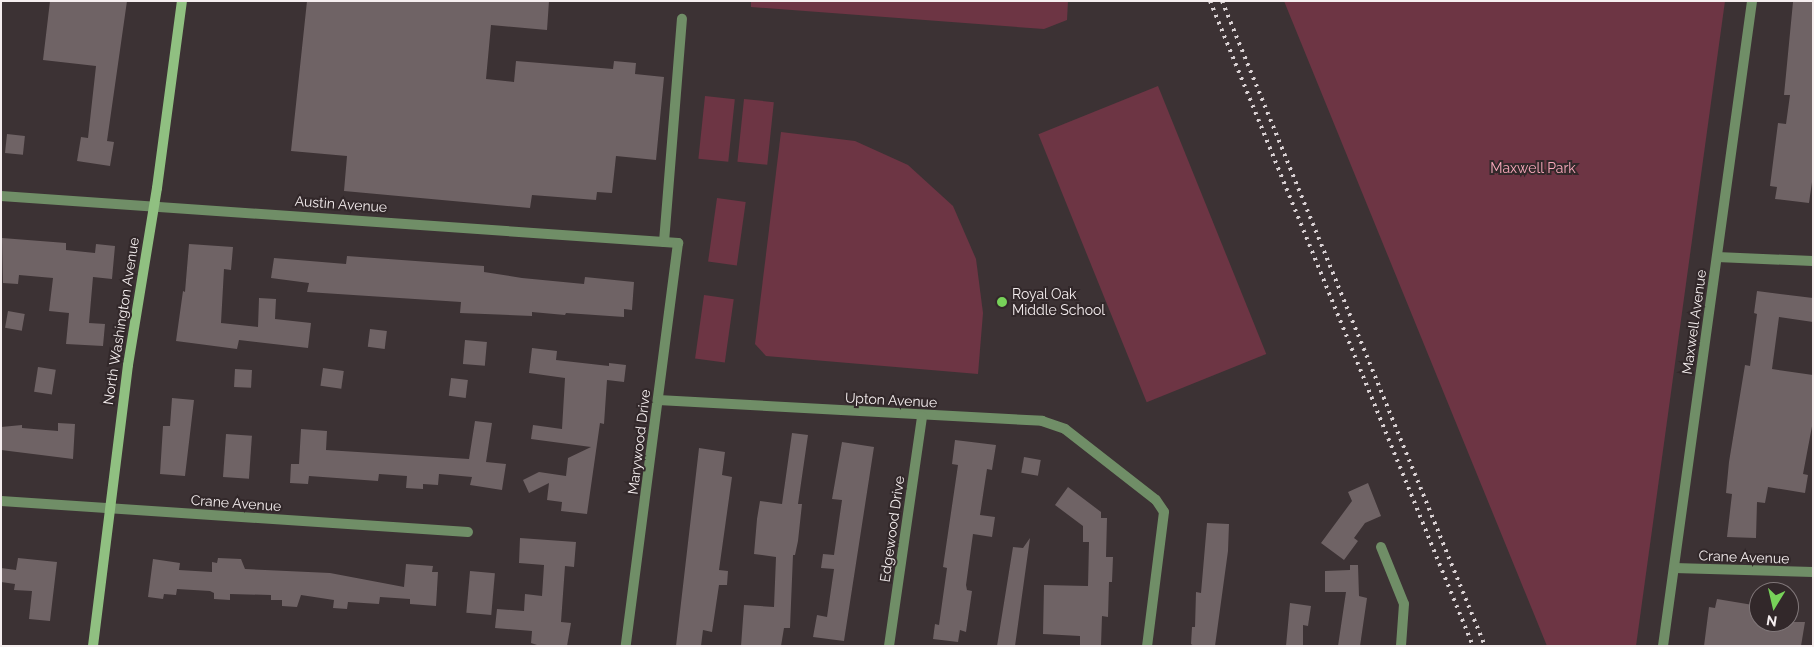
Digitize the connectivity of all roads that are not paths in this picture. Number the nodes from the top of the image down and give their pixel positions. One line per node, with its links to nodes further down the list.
1 (182, 1): 5 (street, North Washington Avenue)
2 (1752, 1): 8 (street, Maxwell Avenue)
3 (682, 19): 6 (street)
4 (1, 196): 5 (street, Austin Avenue)
5 (154, 205): 6 (street, Austin Avenue); 13 (street, North Washington Avenue)
6 (664, 242): 7 (street, Austin Avenue)
7 (678, 243): 10 (street, Marywood Drive)
8 (1716, 257): 9 (street); 16 (street, Maxwell Avenue)
9 (1813, 261)
10 (658, 400): 11 (street, Upton Avenue); 19 (street, Marywood Drive)
11 (922, 416): 20 (street, Edgewood Drive); 21 (street, Upton Avenue)
12 (1, 501): 13 (street, Crane Avenue)
13 (109, 508): 14 (street, Crane Avenue); 18 (street, North Washington Avenue)
14 (468, 532)
15 (1381, 546): 22 (street)
16 (1674, 568): 17 (street, Crane Avenue); 23 (street, Maxwell Avenue)
17 (1813, 572)
18 (93, 646)
19 (626, 646)
20 (889, 646)
21 (1147, 646)
22 (1401, 646)
23 (1662, 646)

